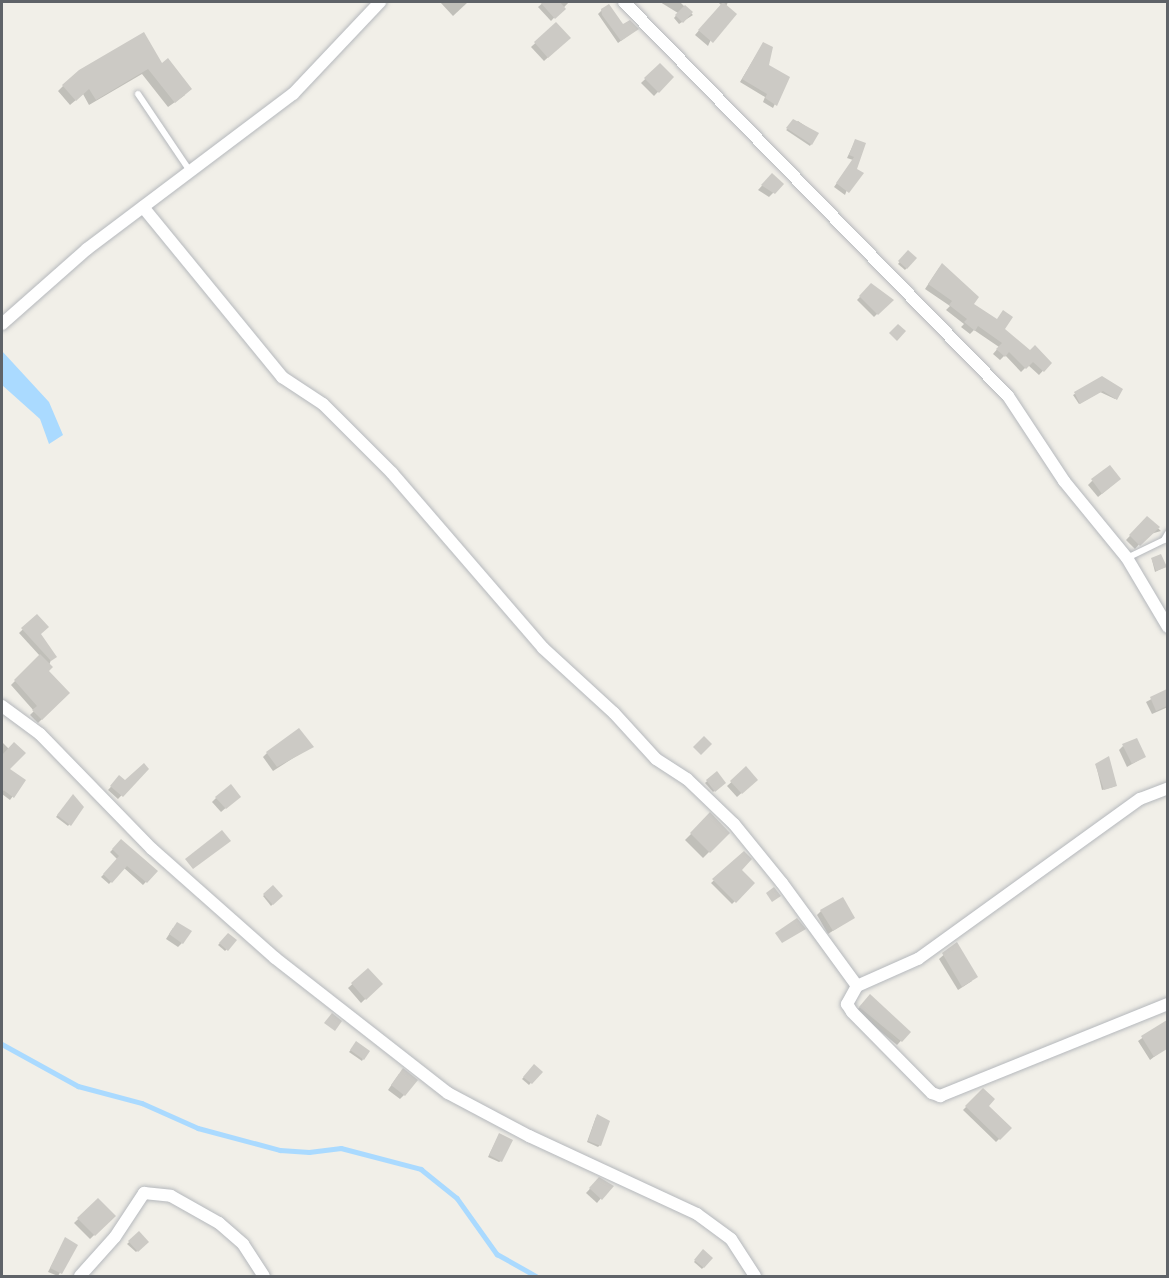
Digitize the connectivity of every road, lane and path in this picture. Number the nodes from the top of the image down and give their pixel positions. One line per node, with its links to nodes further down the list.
1 (380, 2): 4 (street)
2 (624, 2): 8 (street)
3 (138, 94): 4 (lane)
4 (190, 171): 5 (street)
5 (143, 207): 6 (street); 12 (street)
6 (2, 324)
7 (1167, 533): 8 (lane)
8 (1127, 558): 9 (street)
9 (1167, 627)
10 (2, 706): 16 (street)
11 (1167, 788): 12 (street)
12 (856, 986): 13 (street)
13 (1167, 1004)
14 (80, 1276): 15 (street)
15 (264, 1276)
16 (755, 1276)

